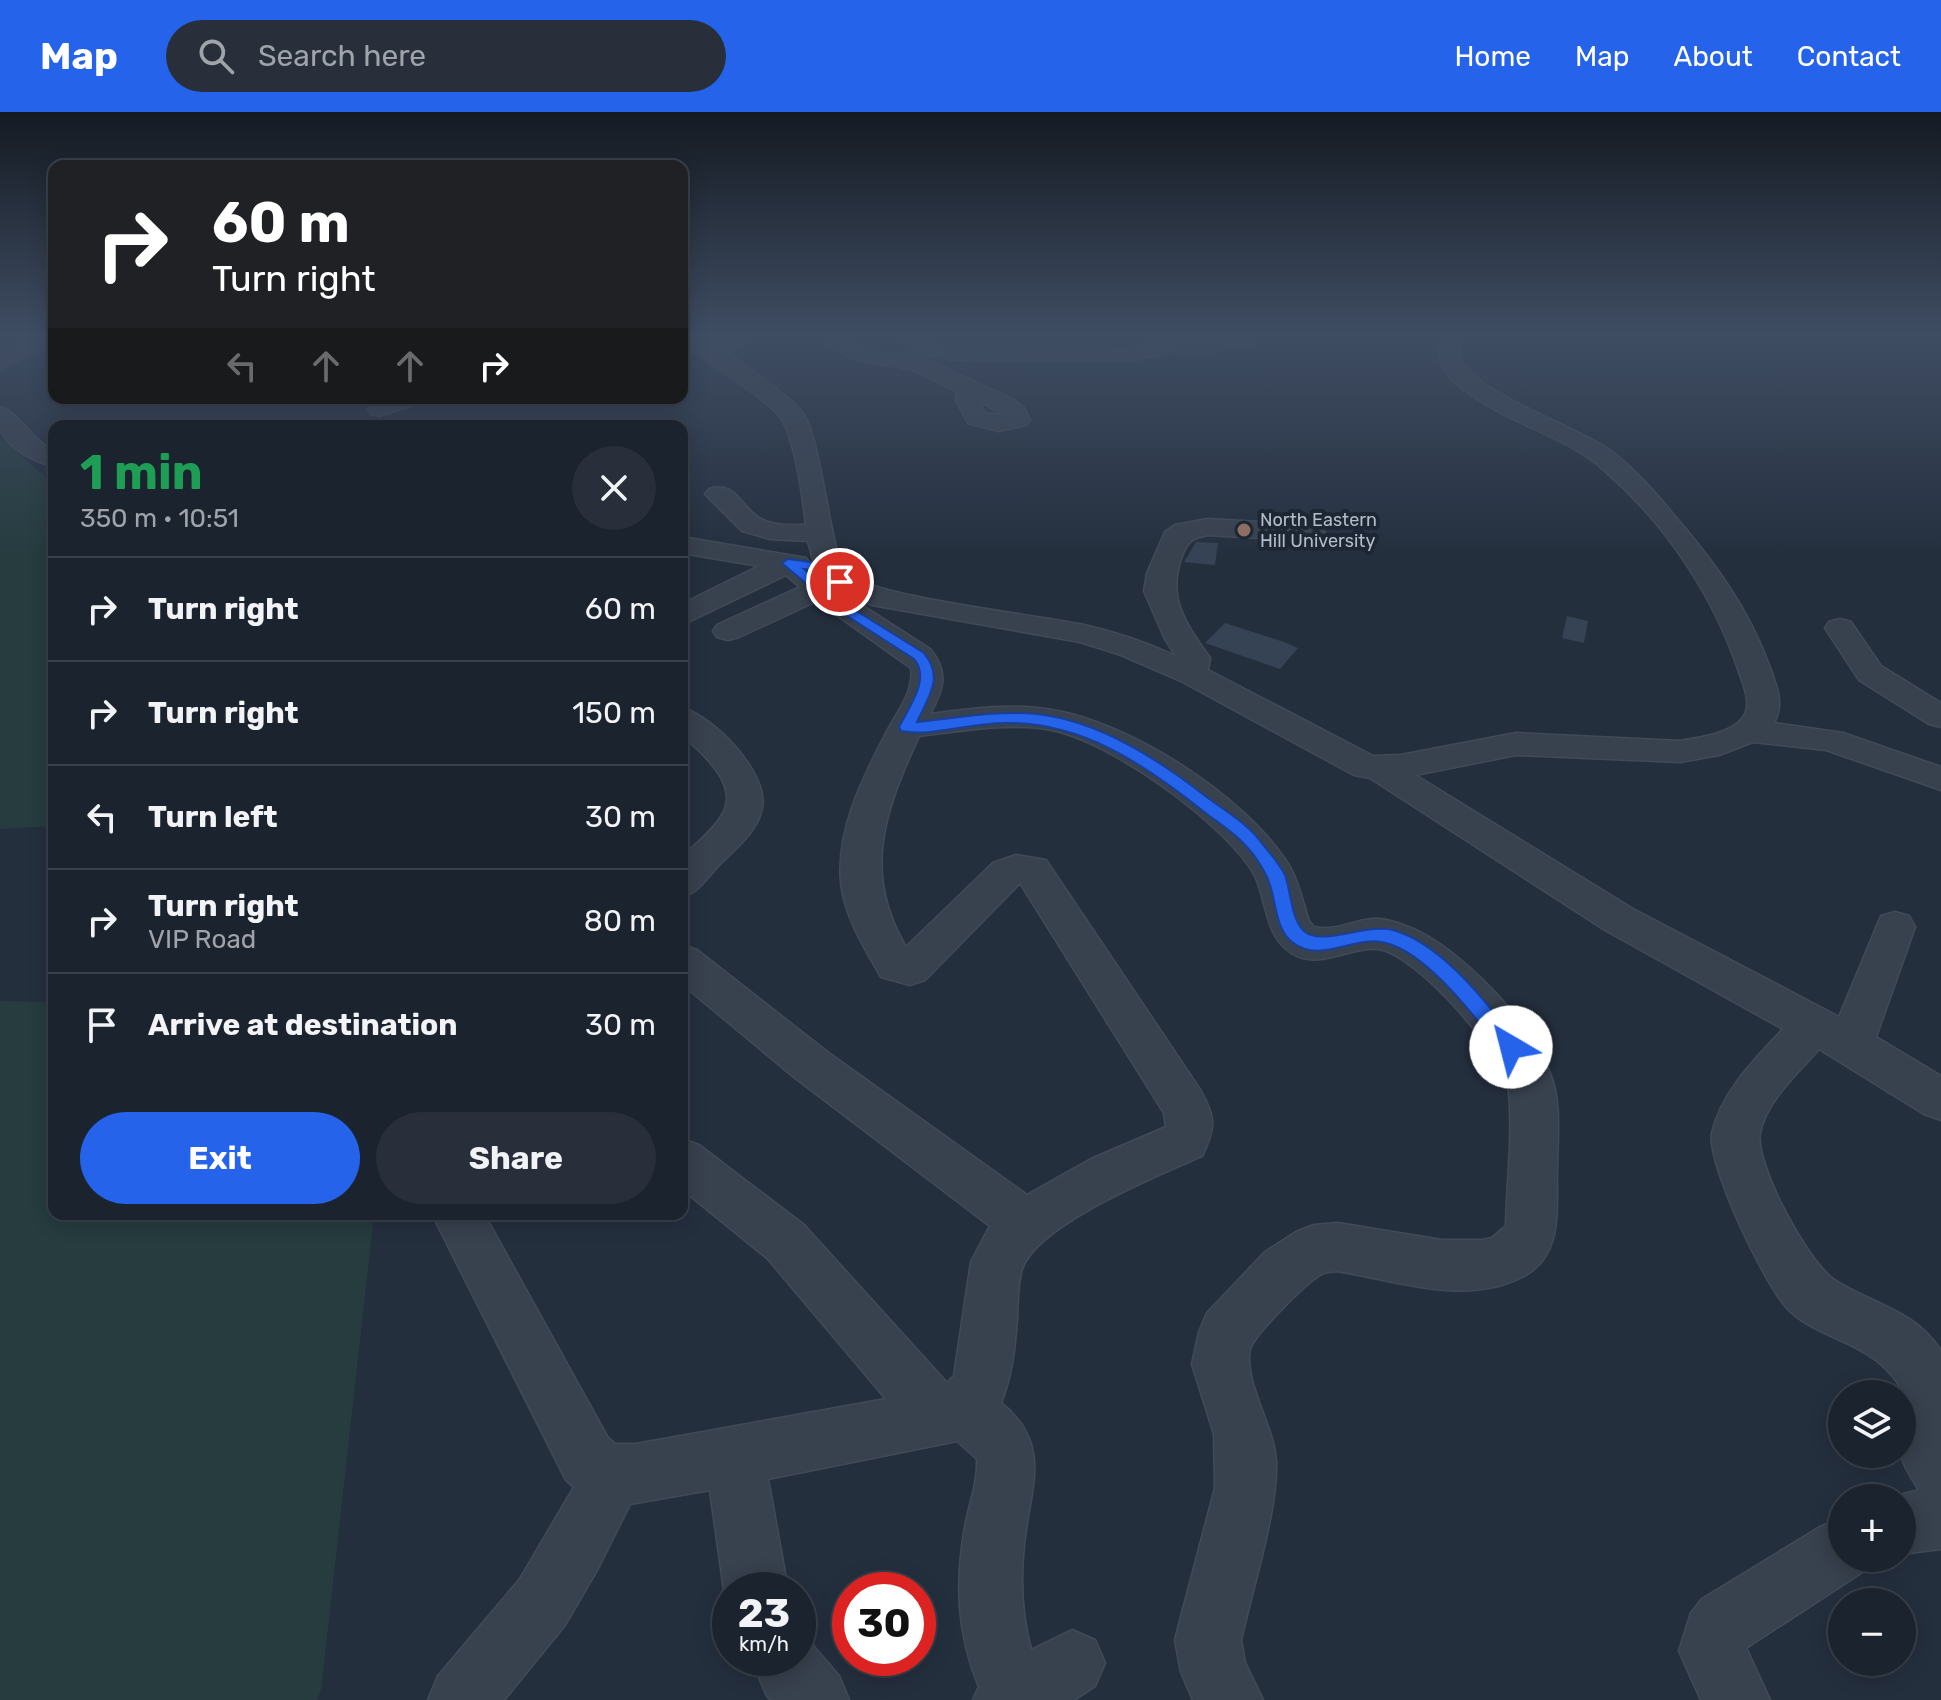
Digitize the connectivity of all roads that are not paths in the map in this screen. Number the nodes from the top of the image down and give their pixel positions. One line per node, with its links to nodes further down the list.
1 (781, 408): 8 (street)
2 (1515, 408): 16 (street)
3 (0, 414): 4 (street)
4 (48, 458)
5 (718, 494): 8 (street)
6 (1311, 533): 12 (street)
7 (688, 546): 8 (street)
8 (814, 563): 9 (street); 11 (street); 12 (street); 15 (street)
9 (688, 614)
10 (1840, 628): 13 (street)
11 (728, 631)
12 (1192, 674): 17 (street)
13 (1941, 717)
14 (688, 724): 19 (street)
15 (906, 727): 26 (street); 40 (street)
16 (1750, 731): 17 (street); 18 (street)
17 (1380, 769): 22 (street)
18 (1941, 779)
19 (688, 876)
20 (1895, 927): 22 (street)
21 (688, 966): 26 (street)
22 (1833, 1034): 23 (street); 29 (street)
23 (1941, 1100)
24 (688, 1165): 27 (street)
25 (460, 1220): 30 (street)
26 (1027, 1224): 27 (street)
27 (957, 1414): 28 (street); 37 (street)
28 (734, 1455): 30 (street); 34 (street)
29 (1941, 1471)
30 (613, 1473): 38 (street)
31 (1941, 1518): 32 (street)
32 (1916, 1521)
33 (1828, 1558): 41 (street)
34 (753, 1572)
35 (1072, 1663): 37 (street)
36 (794, 1676): 39 (street)
37 (1015, 1699)
38 (462, 1700)
39 (815, 1700)
40 (1229, 1700)
41 (1736, 1700)

